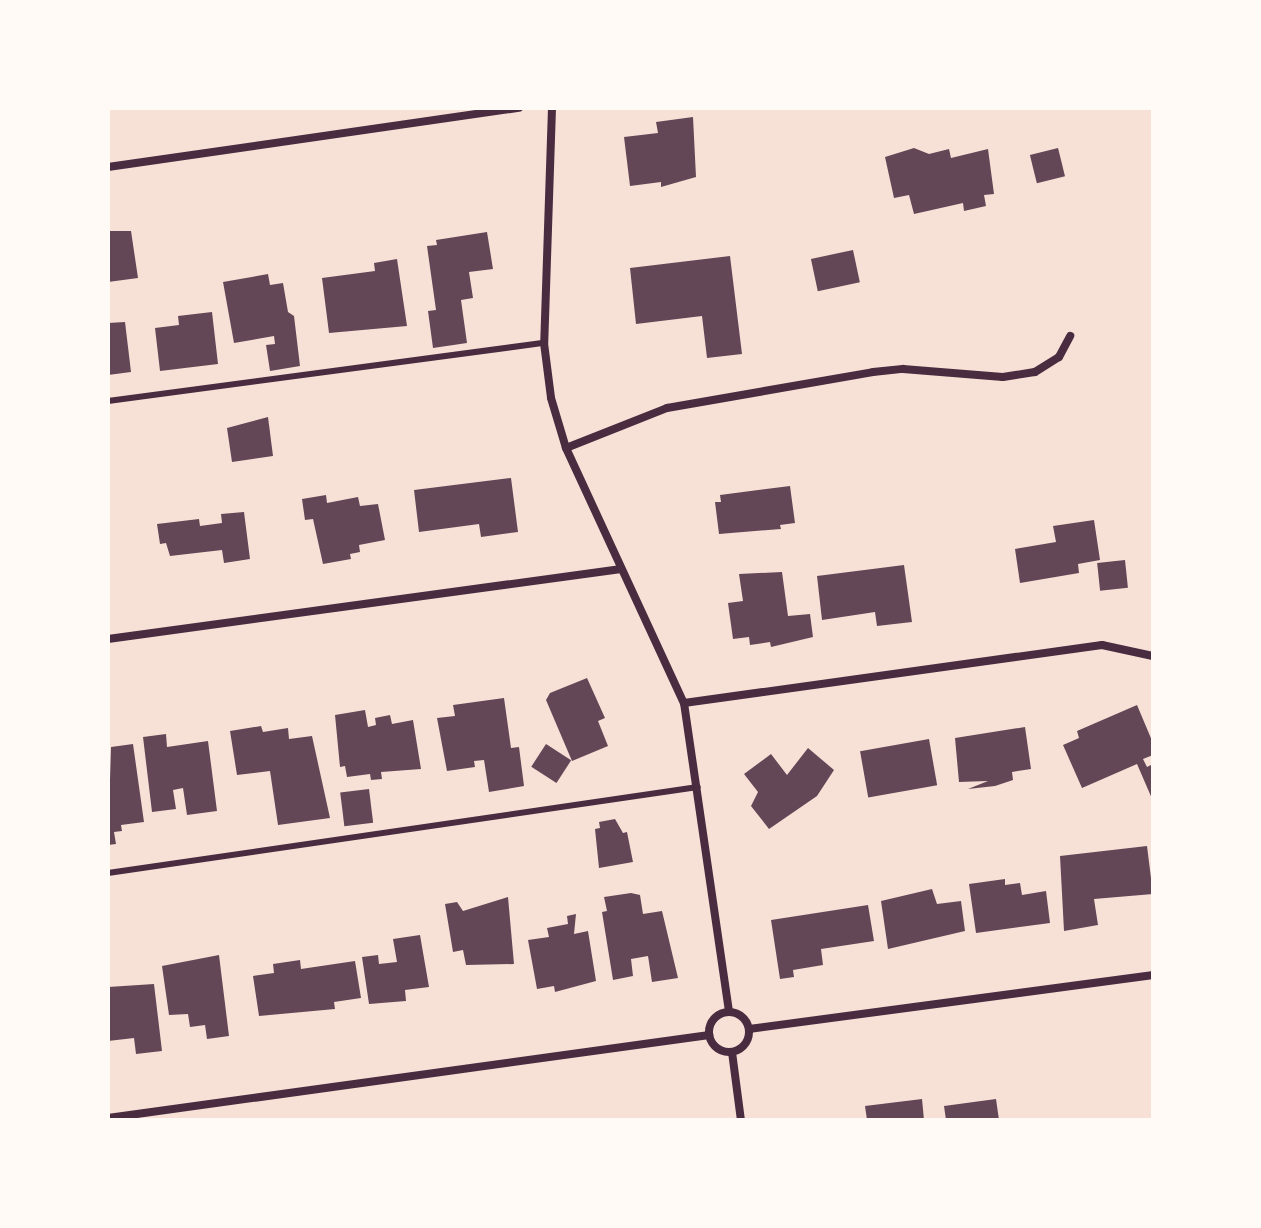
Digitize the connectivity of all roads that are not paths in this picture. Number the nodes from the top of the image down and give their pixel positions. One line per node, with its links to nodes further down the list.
1 (519, 108): 3 (street)
2 (552, 108): 5 (street)
3 (108, 167)
4 (1070, 336): 7 (street)
5 (544, 343): 6 (lane); 7 (street)
6 (108, 401)
7 (566, 448): 8 (street)
8 (621, 569): 9 (street); 11 (street)
9 (108, 639)
10 (1153, 656): 11 (street)
11 (684, 703): 12 (street)
12 (699, 786): 13 (lane); 15 (street)
13 (108, 873)
14 (1153, 975): 16 (street)
15 (729, 1011): 16 (street); 17 (street)
16 (749, 1029): 18 (street)
17 (709, 1035): 18 (street); 19 (street)
18 (732, 1052): 20 (street)
19 (108, 1118)
20 (741, 1120)

